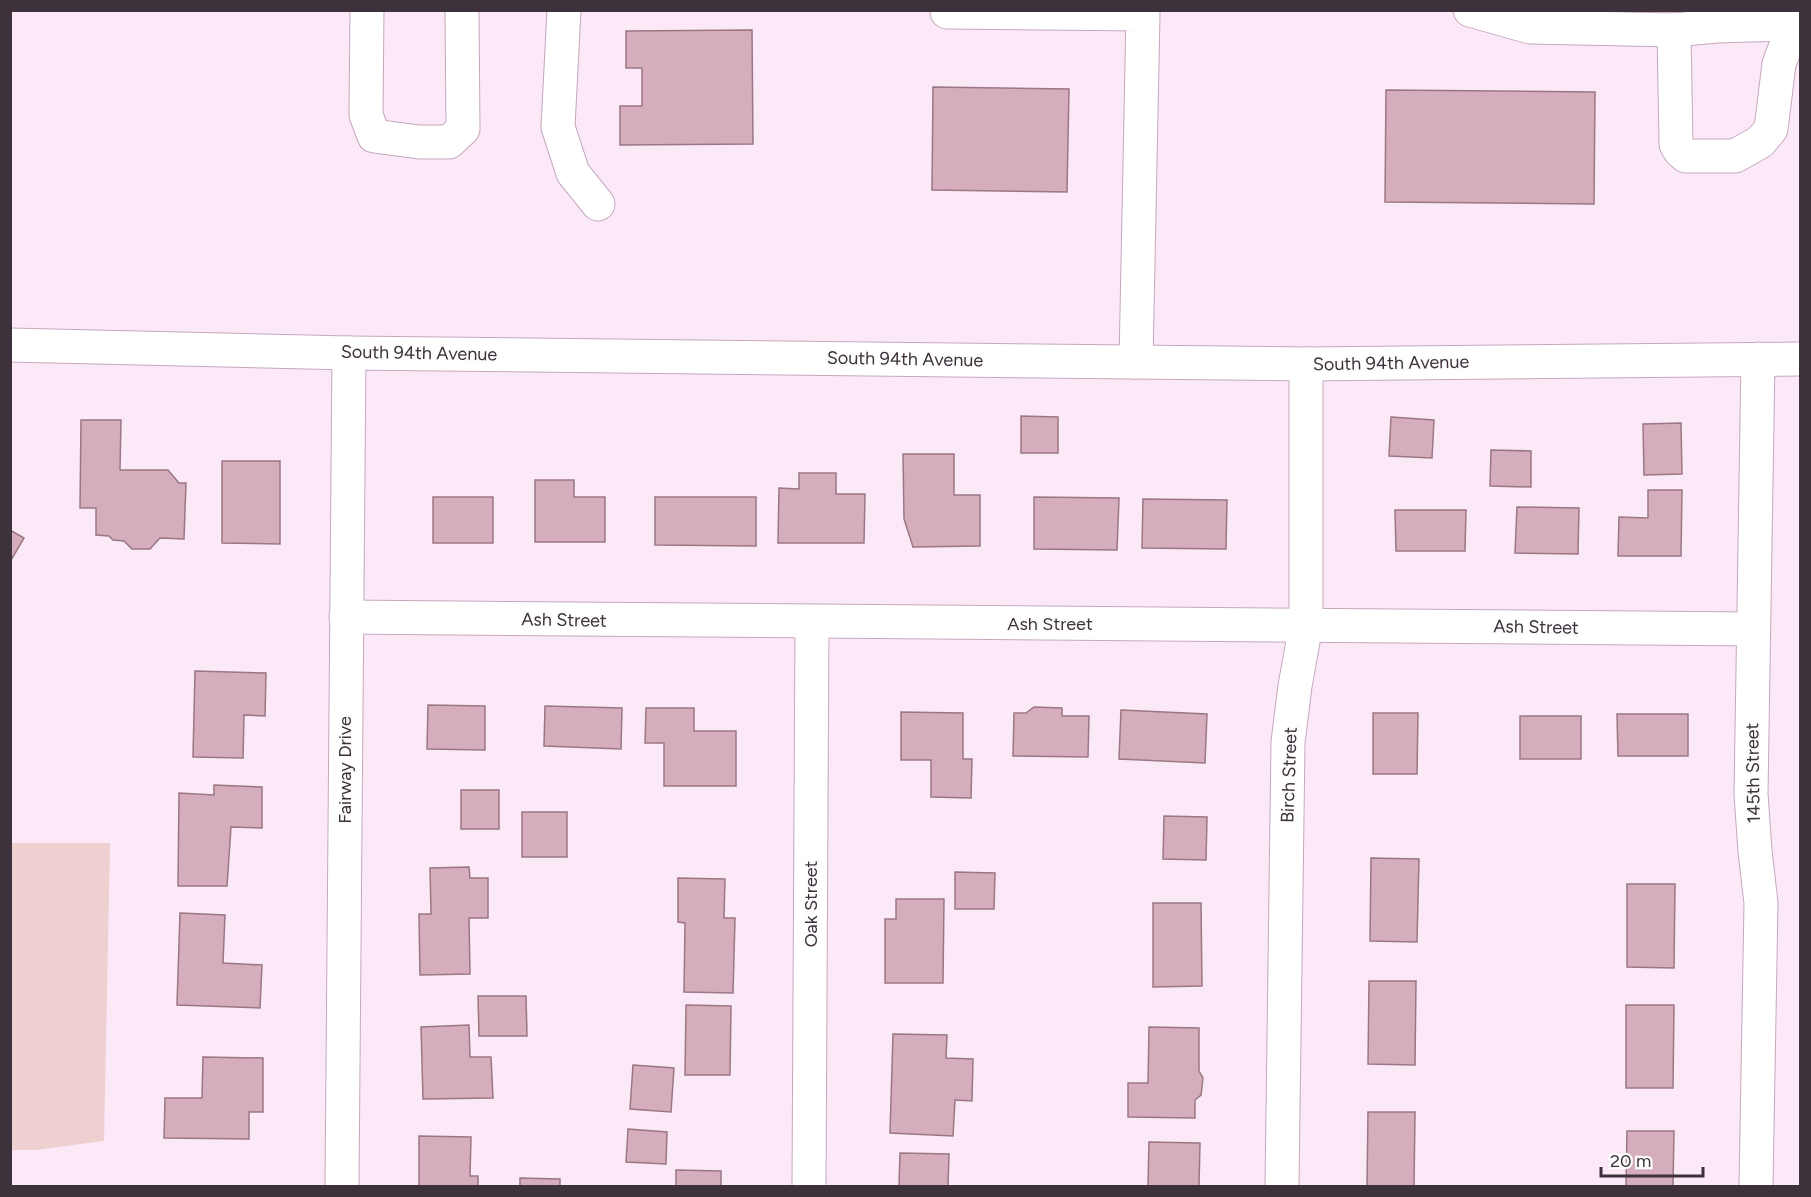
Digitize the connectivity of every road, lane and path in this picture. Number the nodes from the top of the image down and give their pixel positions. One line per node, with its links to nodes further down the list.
1 (367, 10): 2 (street)
2 (462, 10)
3 (564, 10): 8 (street)
4 (1470, 10): 7 (street)
5 (947, 12): 13 (street)
6 (1794, 17): 7 (street); 7 (street)
7 (1674, 30)
8 (598, 204)
9 (10, 345): 10 (street, South 94th Avenue)
10 (349, 353): 13 (street, South 94th Avenue); 15 (street, Fairway Drive)
11 (1758, 359): 12 (street, South 94th Avenue); 14 (street, South 94th Avenue); 18 (street, 145th Street)
12 (1800, 359)
13 (1136, 362): 14 (street, South 94th Avenue)
14 (1306, 364): 17 (street, Birch Street)
15 (346, 618): 16 (street, Ash Street); 19 (street, Fairway Drive)
16 (812, 622): 17 (street, Ash Street); 20 (street, Oak Street)
17 (1306, 625): 18 (street, Ash Street); 21 (street, Birch Street)
18 (1753, 629): 22 (street, 145th Street)
19 (342, 1186)
20 (809, 1186)
21 (1282, 1186)
22 (1756, 1186)

